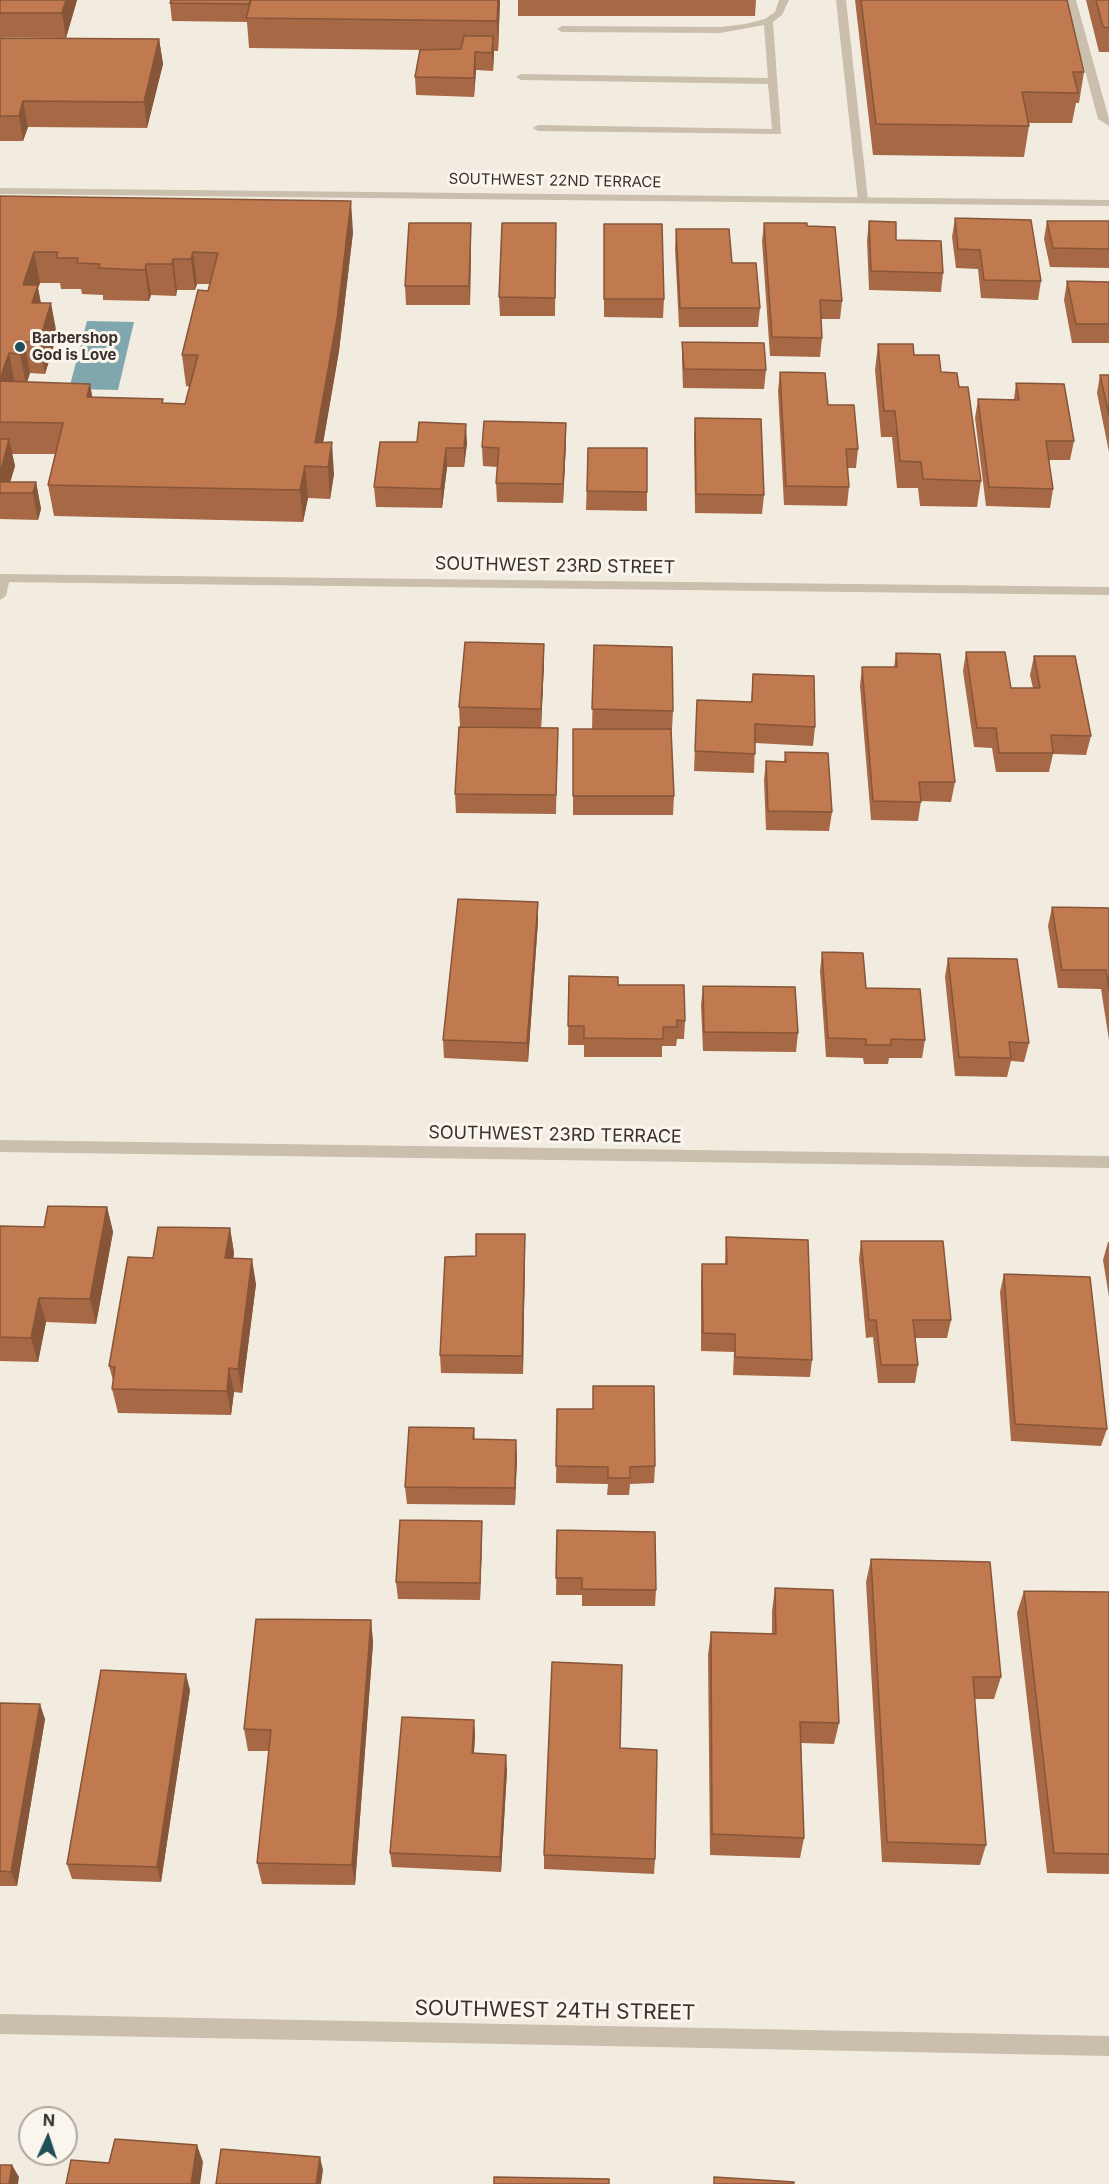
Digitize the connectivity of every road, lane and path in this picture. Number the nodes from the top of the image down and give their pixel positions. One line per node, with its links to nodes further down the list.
1 (784, 0): 4 (street)
2 (841, 0): 11 (street)
3 (1071, 0): 8 (street)
4 (768, 21): 5 (street); 7 (street)
5 (562, 29)
6 (521, 77): 7 (street)
7 (773, 81): 9 (street)
8 (1109, 123)
9 (538, 128)
10 (0, 191): 11 (street, SOUTHWEST 22ND TERRACE)
11 (863, 200): 12 (street, SOUTHWEST 22ND TERRACE)
12 (1109, 203)
13 (2, 578): 14 (street, SOUTHWEST 23RD STREET); 15 (street)
14 (1109, 591)
15 (0, 596)
16 (0, 1146): 17 (street, SOUTHWEST 23RD TERRACE)
17 (1109, 1162)
18 (0, 2024): 19 (street, SOUTHWEST 24TH STREET)
19 (1109, 2046)

